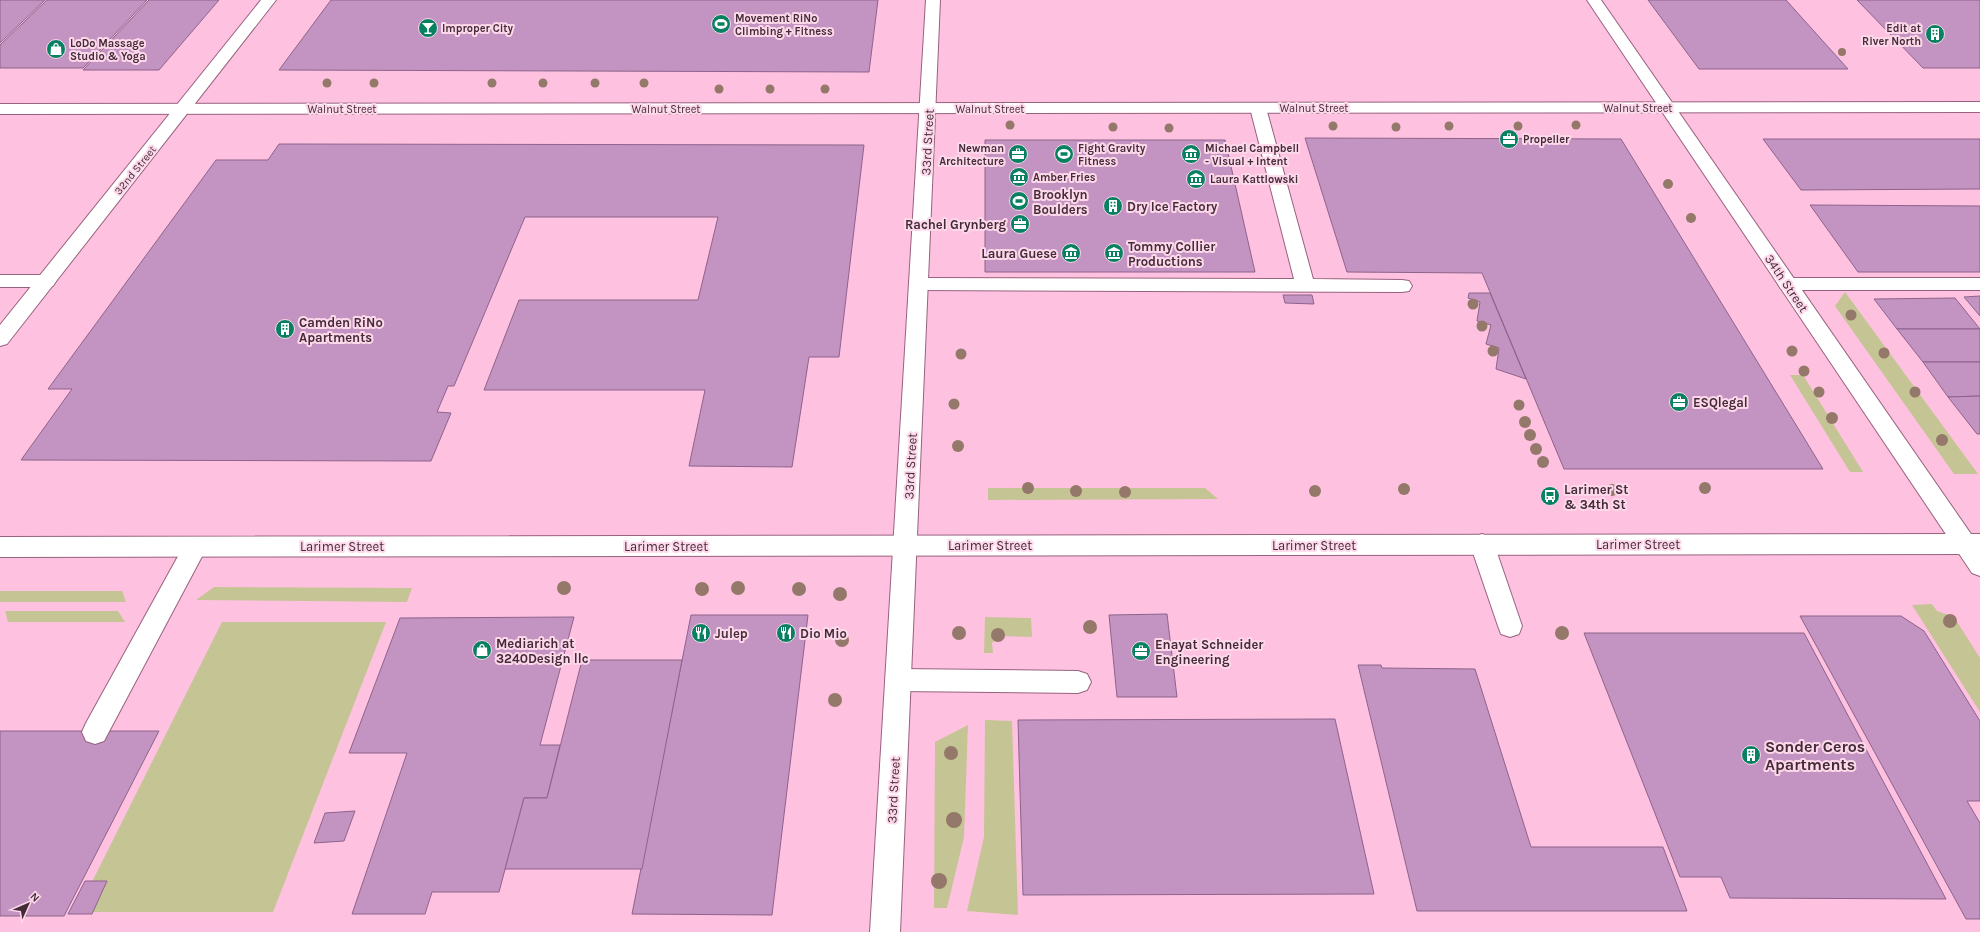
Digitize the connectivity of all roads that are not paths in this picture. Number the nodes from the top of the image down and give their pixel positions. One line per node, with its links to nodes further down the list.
1 (269, 0): 8 (street, 32nd Street)
2 (934, 0): 9 (street, 33rd Street)
3 (1594, 0): 6 (street, 34th Street)
4 (1980, 107): 6 (street, Walnut Street)
5 (1258, 108): 6 (street, Walnut Street); 9 (street, Walnut Street); 15 (street)
6 (1667, 108): 13 (street, 34th Street)
7 (0, 109): 8 (street, Walnut Street)
8 (183, 109): 9 (street, Walnut Street); 11 (street, 32nd Street)
9 (928, 109): 12 (street, 33rd Street)
10 (0, 281): 11 (street)
11 (46, 281): 17 (street, 32nd Street)
12 (919, 284): 15 (street); 20 (street, 33rd Street)
13 (1788, 284): 14 (street); 19 (street, 34th Street)
14 (1980, 284)
15 (1305, 286): 16 (street)
16 (1402, 286)
17 (0, 339)
18 (1482, 544): 19 (street, Larimer Street); 20 (street, Larimer Street); 24 (street)
19 (1973, 544): 23 (street, 34th Street)
20 (905, 546): 22 (street, Larimer Street); 25 (street, 33rd Street)
21 (0, 547): 22 (street, Larimer Street)
22 (195, 547): 27 (street)
23 (1980, 566)
24 (1510, 626)
25 (898, 680): 26 (street); 28 (street, 33rd Street)
26 (1078, 682)
27 (95, 732)
28 (885, 932)

